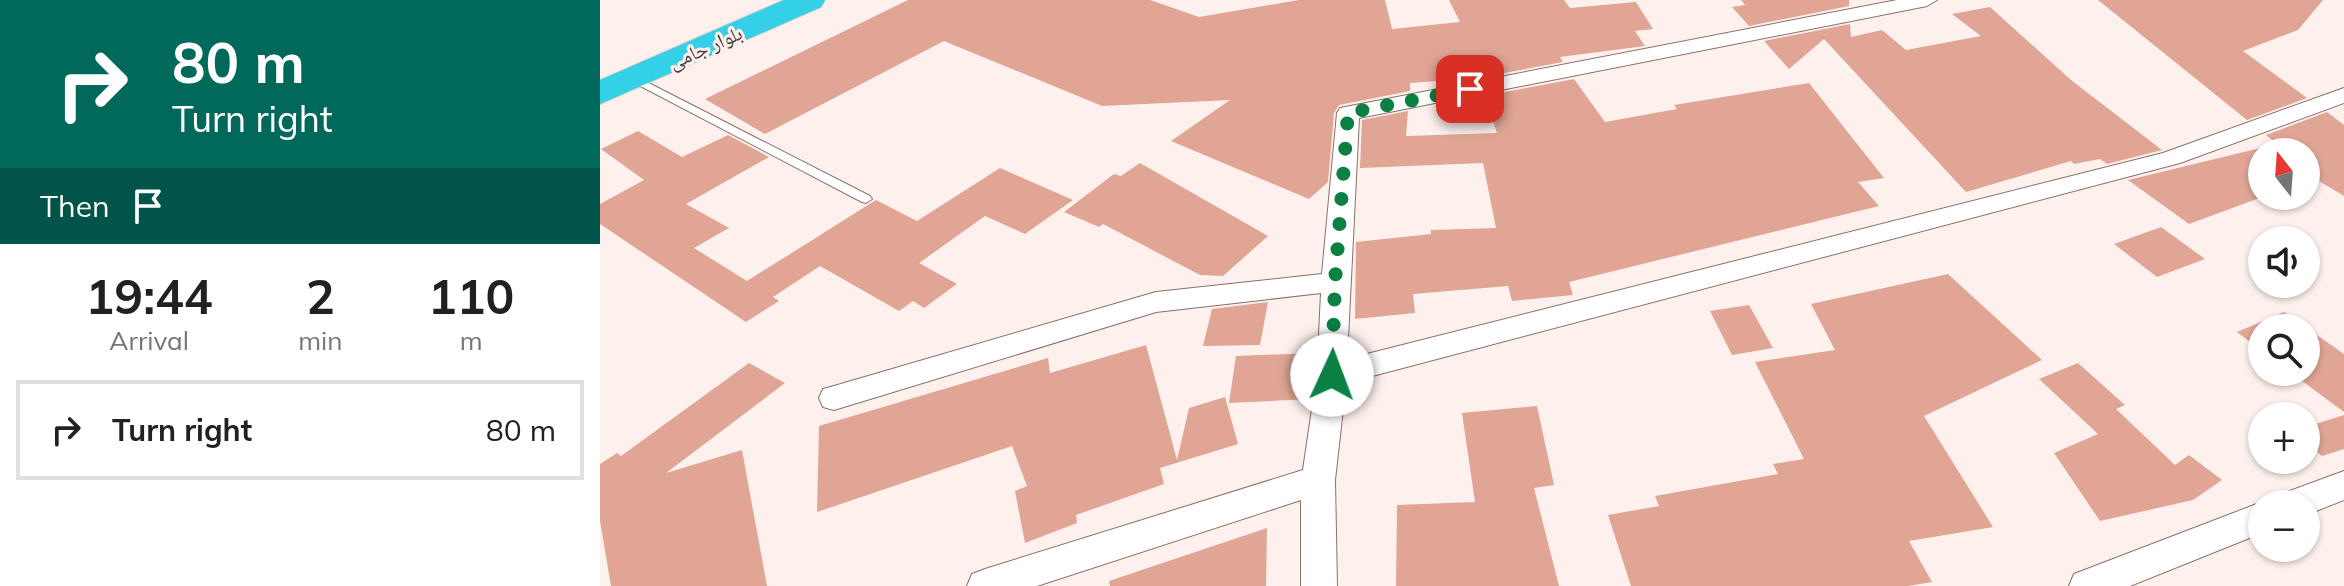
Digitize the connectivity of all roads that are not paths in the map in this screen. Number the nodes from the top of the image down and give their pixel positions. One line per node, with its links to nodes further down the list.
1 (746, 0): 4 (highway, بلوار جامی)
2 (810, 0): 5 (highway, بلوار جامی)
3 (1927, 0): 9 (street)
4 (600, 63)
5 (633, 78): 6 (highway, بلوار جامی); 8 (lane)
6 (600, 93)
7 (2344, 95): 10 (street)
8 (866, 199)
9 (1335, 282): 10 (street); 11 (street)
10 (1332, 375): 12 (street)
11 (834, 398)
12 (1318, 480): 16 (street); 17 (street)
13 (2344, 485): 14 (street)
14 (2320, 494)
15 (2248, 523): 18 (street)
16 (985, 586)
17 (1319, 586)
18 (2087, 586)

